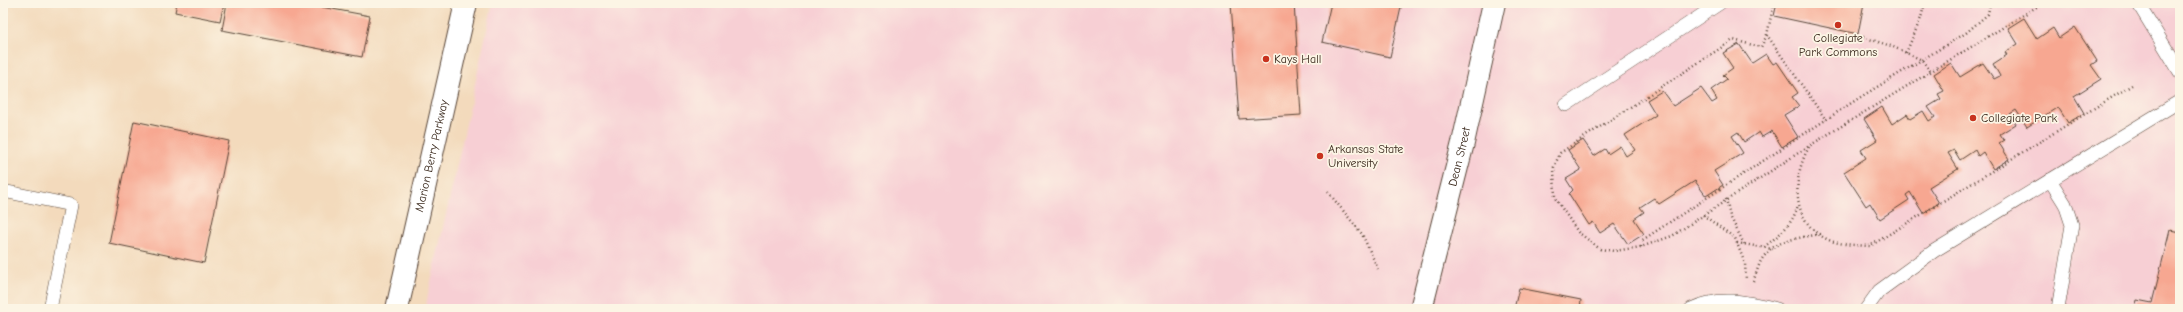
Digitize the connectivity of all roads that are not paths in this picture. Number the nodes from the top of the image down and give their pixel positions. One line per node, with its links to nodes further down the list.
1 (466, 3): 11 (street, Marion Berry Parkway)
2 (1494, 3): 12 (street, Dean Street)
3 (1720, 3): 7 (lane)
4 (2138, 3): 5 (lane)
5 (2180, 72)
6 (2180, 101): 8 (lane)
7 (1566, 104)
8 (2050, 180): 15 (lane); 16 (lane)
9 (3, 191): 10 (lane)
10 (50, 309)
11 (397, 309)
12 (1421, 309)
13 (1691, 309): 14 (lane)
14 (1777, 309)
15 (1866, 309)
16 (2058, 309)

